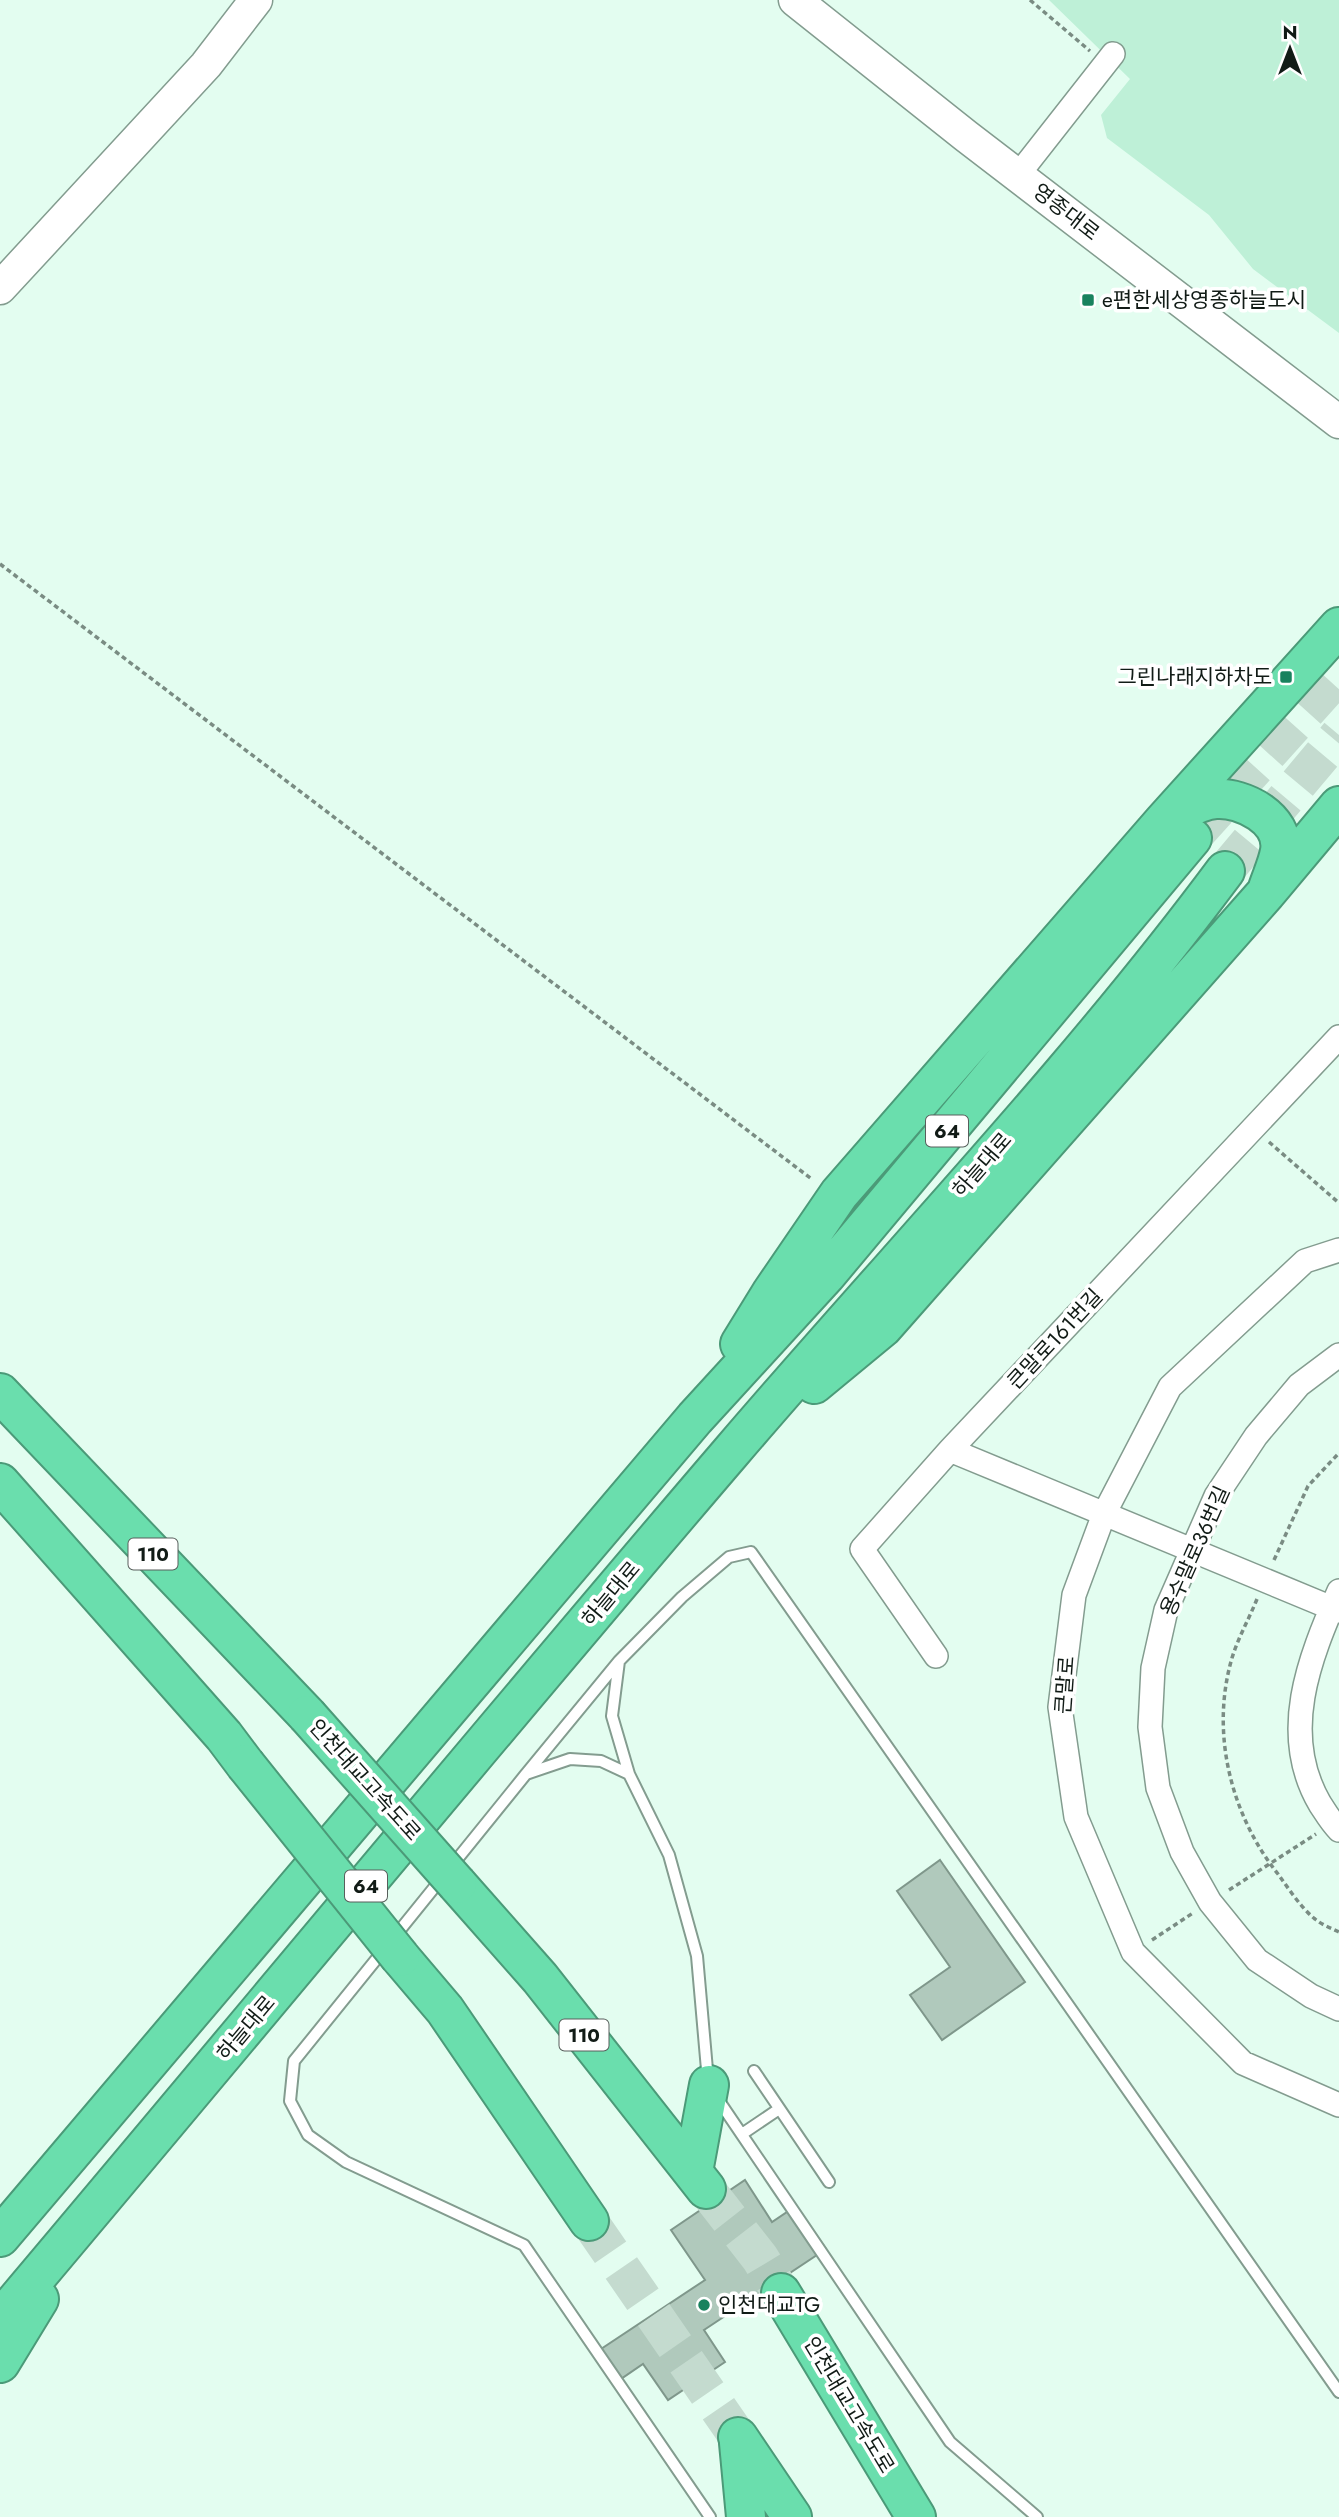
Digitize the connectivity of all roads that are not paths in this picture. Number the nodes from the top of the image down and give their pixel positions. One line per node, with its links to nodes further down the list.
1 (256, 0): 5 (main road)
2 (795, 0): 4 (main road, 영종대로)
3 (1109, 59): 4 (street)
4 (1018, 175): 6 (main road, 영종대로)
5 (0, 288)
6 (1339, 422)
7 (1339, 627): 9 (highway)
8 (1339, 806): 11 (highway)
9 (1178, 830): 11 (highway); 34 (highway, 64)
10 (1225, 871): 17 (highway, 하늘대로 / 64)
11 (1266, 893): 17 (highway)
12 (1334, 1050): 16 (street, 큰말로161번길)
13 (1339, 1250): 19 (street, 큰말로)
14 (1339, 1355): 20 (street, 용수말로36번길)
15 (0, 1393): 29 (highway, 인천대교고속도로 / 110, bridge)
16 (950, 1450): 19 (street); 22 (street, 큰말로161번길)
17 (731, 1452): 35 (highway, 하늘대로 / 64)
18 (0, 1483): 36 (highway, bridge)
19 (1104, 1514): 20 (street); 30 (street, 큰말로)
20 (1192, 1550): 21 (street); 27 (street, 용수말로36번길)
21 (1336, 1603): 26 (street)
22 (936, 1656)
23 (619, 1661): 24 (lane); 25 (lane); 42 (lane)
24 (526, 1773): 25 (lane); 43 (lane)
25 (629, 1774): 29 (lane)
26 (1336, 1827)
27 (1339, 2009)
28 (754, 2071): 31 (lane)
29 (709, 2085): 32 (lane)
30 (1339, 2105)
31 (779, 2109): 32 (lane); 33 (lane)
32 (742, 2134): 47 (lane)
33 (829, 2182)
34 (43, 2186): 37 (highway); 38 (highway, 64)
35 (90, 2213): 40 (highway, 하늘대로 / 64); 41 (highway)
36 (589, 2221)
37 (0, 2226)
38 (0, 2237)
39 (781, 2293): 46 (highway, 인천대교고속도로)
40 (0, 2320)
41 (0, 2363)
42 (1339, 2392)
43 (710, 2517)
44 (746, 2517): 45 (highway)
45 (792, 2517)
46 (916, 2517)
47 (1037, 2517)

